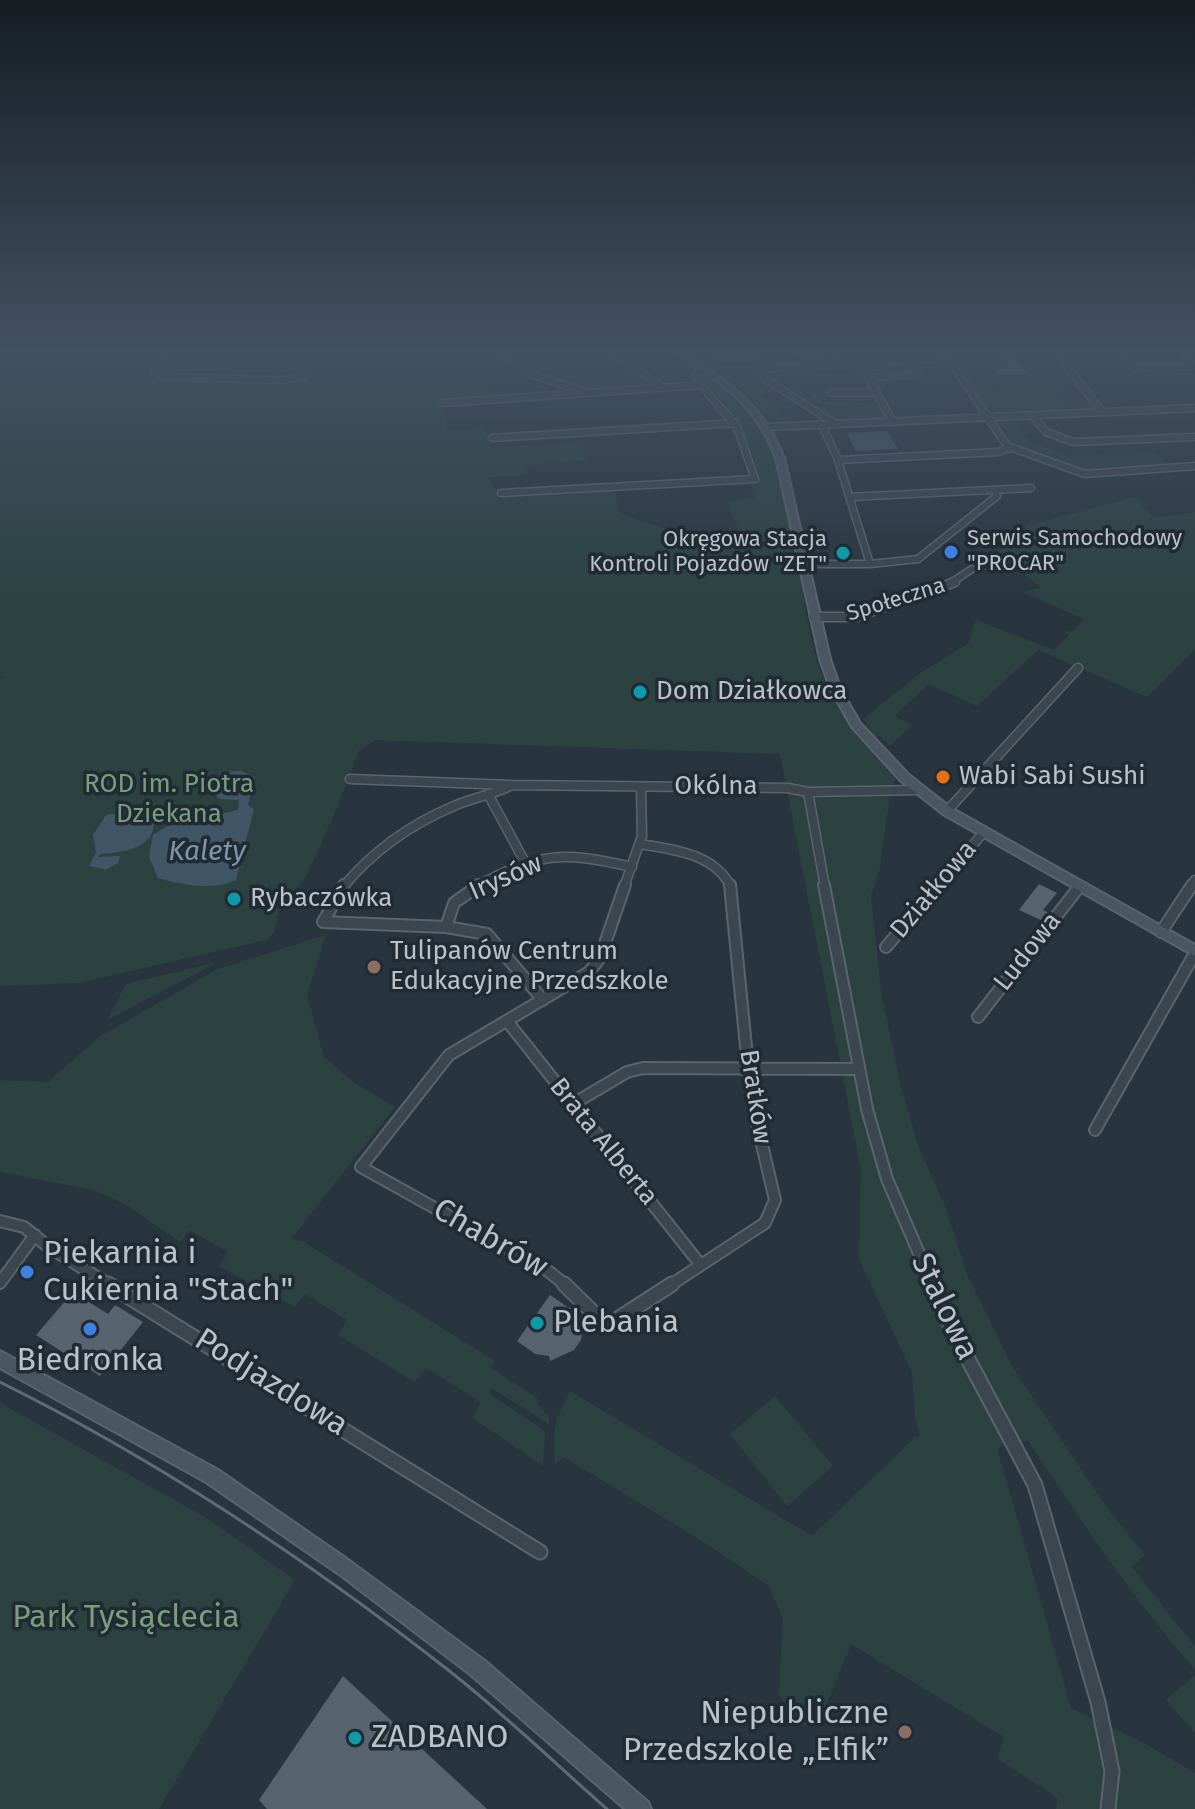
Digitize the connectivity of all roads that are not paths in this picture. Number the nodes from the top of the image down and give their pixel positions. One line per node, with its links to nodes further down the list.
1 (501, 437): 8 (street)
2 (743, 437): 14 (street)
3 (772, 437): 16 (street)
4 (828, 437): 10 (street)
5 (999, 437): 9 (street)
6 (1061, 437): 7 (street)
7 (1185, 437)
8 (492, 438)
9 (1011, 448): 10 (street); 11 (street)
10 (838, 460): 15 (street)
11 (1195, 466)
12 (1031, 488): 13 (street)
13 (995, 491): 15 (street); 17 (street)
14 (501, 493)
15 (850, 497): 17 (street)
16 (804, 564): 17 (street); 19 (street)
17 (870, 564)
18 (972, 569): 19 (street, Społeczna)
19 (814, 617): 24 (street)
20 (1078, 668): 27 (street)
21 (350, 779): 22 (street, Okólna)
22 (511, 785): 23 (street, Okólna); 26 (street, Okólna)
23 (641, 787): 25 (street, Okólna); 29 (street)
24 (920, 790): 25 (street, Okólna); 27 (street)
25 (808, 792): 42 (street, Stalowa)
26 (488, 794): 30 (street); 34 (street, Okólna)
27 (947, 811): 28 (street)
28 (983, 833): 33 (street); 36 (street, Działkowa)
29 (640, 844): 31 (street); 41 (street, Bratków)
30 (527, 866): 31 (street, Irysów); 34 (street, Irysów)
31 (632, 867): 38 (street)
32 (1195, 880): 35 (street)
33 (1079, 887): 35 (street); 39 (street, Ludowa)
34 (446, 927): 38 (street)
35 (1161, 932): 37 (street)
36 (886, 947)
37 (1195, 952): 44 (street)
38 (543, 1000): 40 (street)
39 (978, 1017)
40 (507, 1021): 43 (street, Brata Alberta); 49 (street, Chabrów)
41 (748, 1067): 42 (street); 43 (street); 47 (street, Bratków)
42 (858, 1069): 53 (street, Stalowa)
43 (573, 1104): 47 (street, Brata Alberta)
44 (1095, 1130)
45 (0, 1221): 46 (street, Podjazdowa)
46 (35, 1235): 48 (street); 51 (street, Podjazdowa)
47 (700, 1264): 49 (street, Bratków)
48 (0, 1283)
49 (607, 1326)
50 (0, 1359): 52 (street)
51 (540, 1552)
52 (639, 1808)
53 (1108, 1809)

